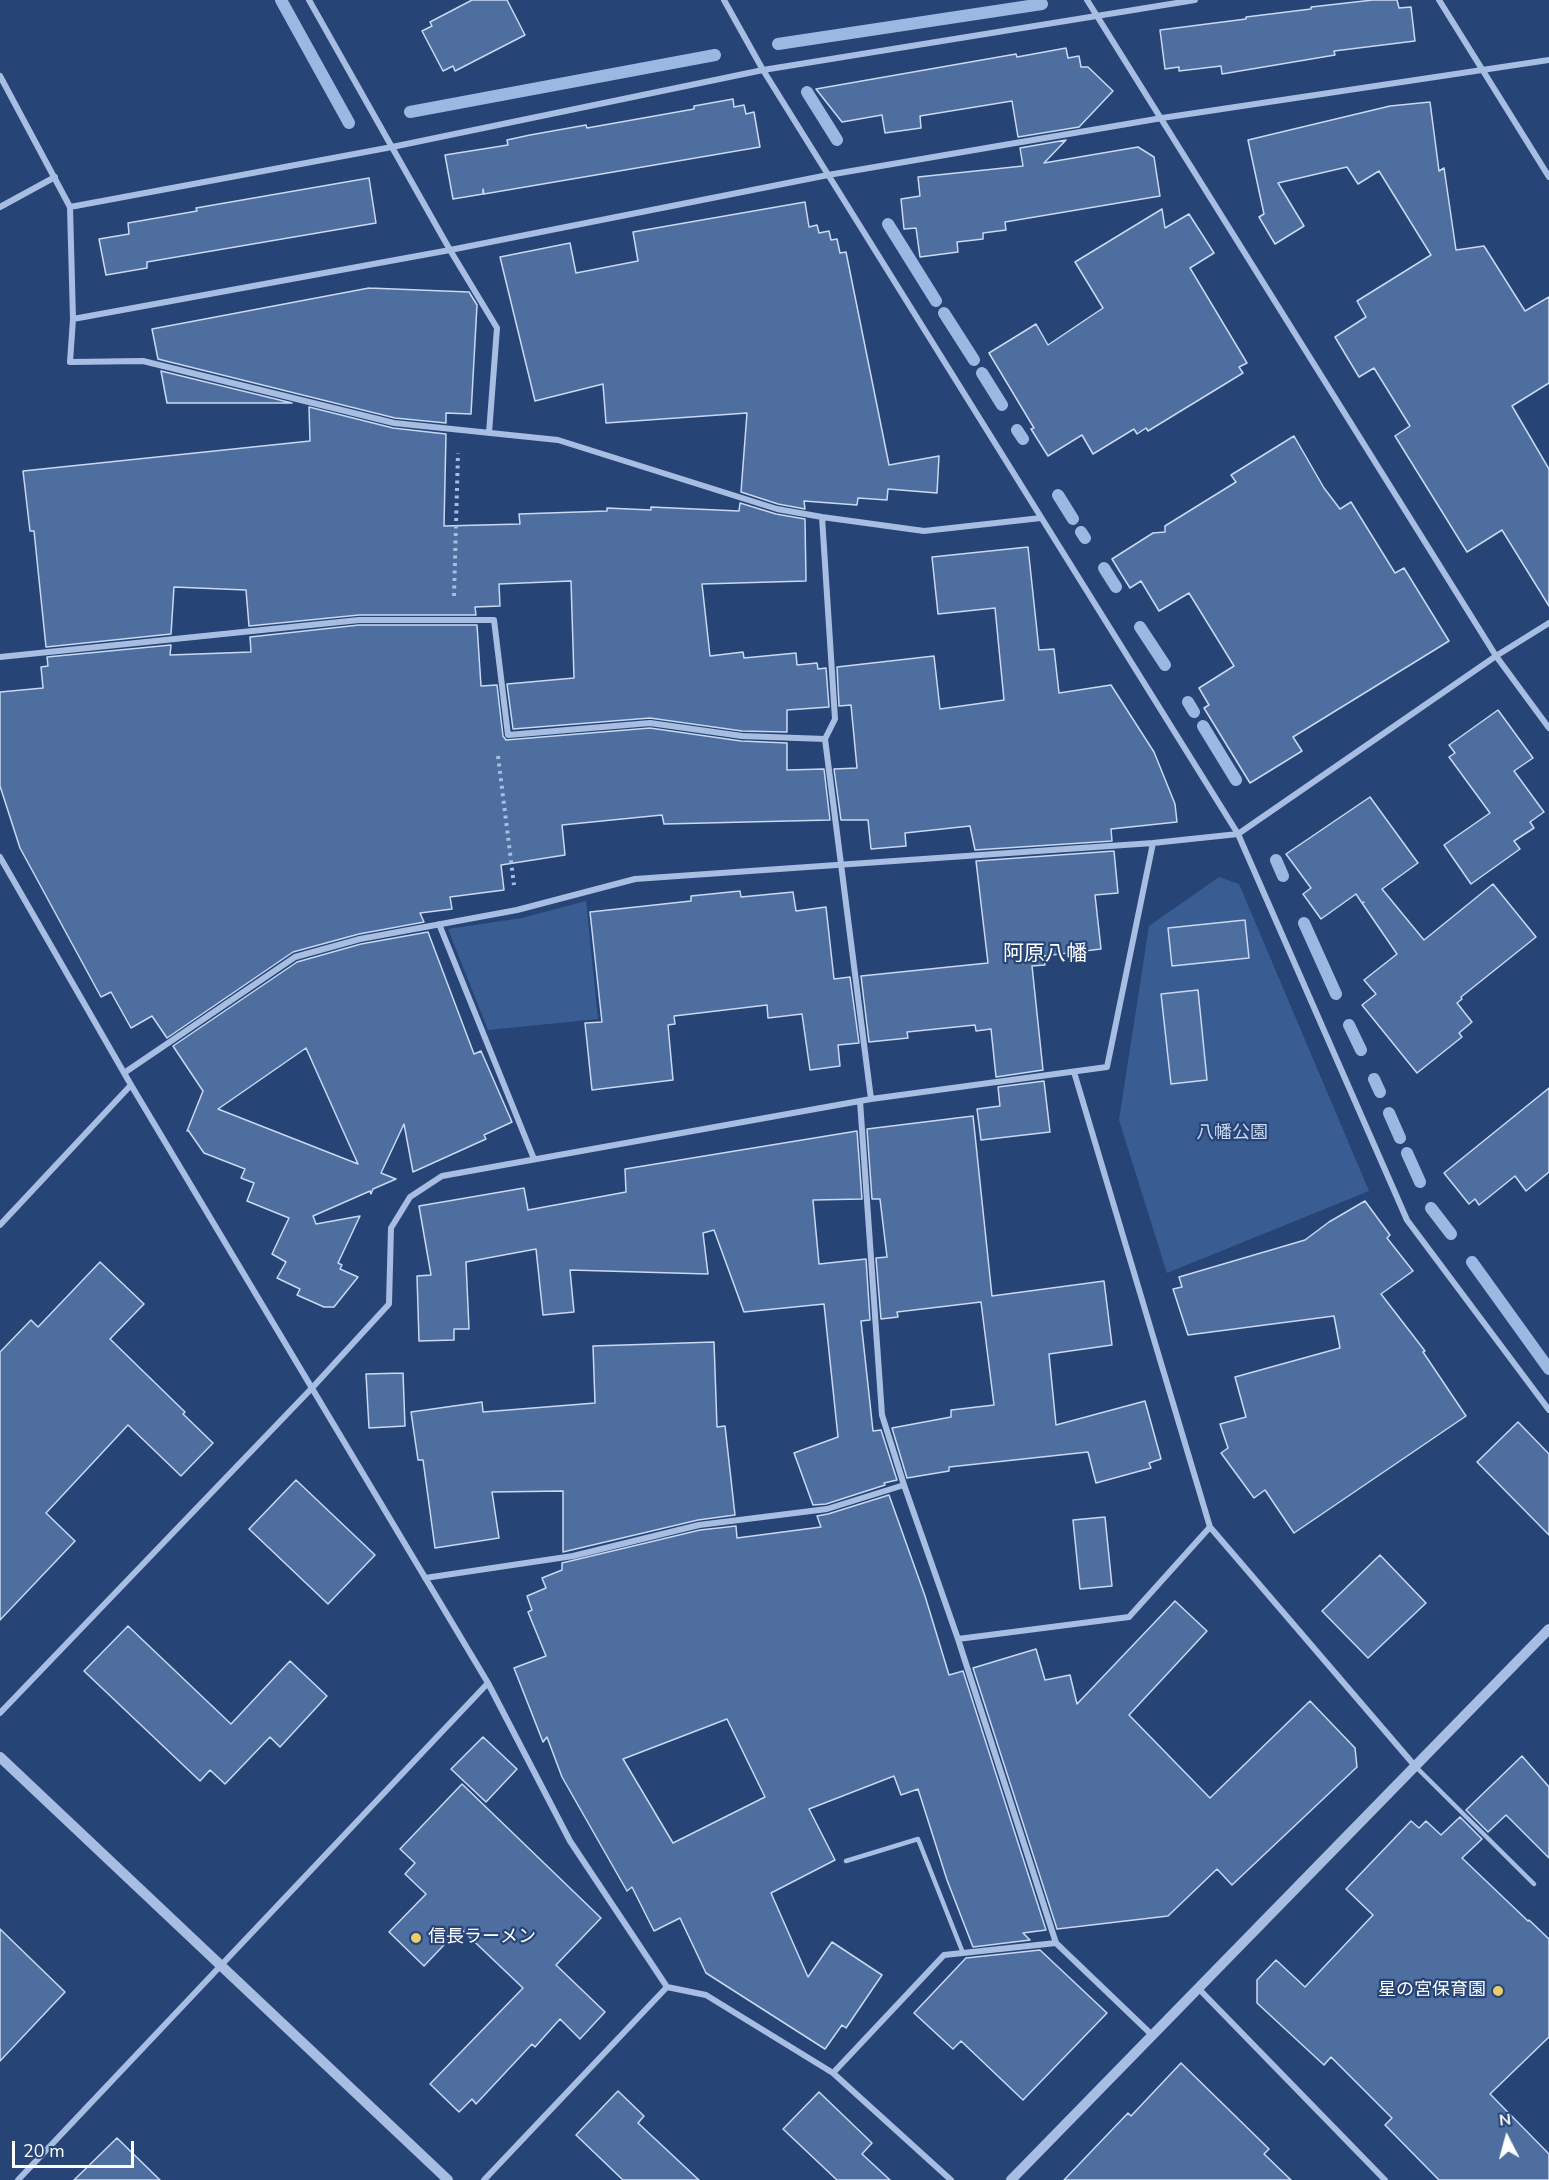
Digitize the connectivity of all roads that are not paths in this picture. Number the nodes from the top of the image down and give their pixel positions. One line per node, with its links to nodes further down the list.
1 (309, 0): 12 (street)
2 (724, 0): 8 (street)
3 (1087, 0): 6 (street)
4 (1195, 0): 6 (street)
5 (1439, 0): 9 (street)
6 (1096, 16): 8 (street); 11 (street)
7 (1549, 60): 9 (street)
8 (763, 70): 12 (street); 13 (street)
9 (1482, 71): 11 (street); 15 (street)
10 (0, 76): 14 (street)
11 (1162, 118): 13 (street); 24 (street)
12 (392, 147): 17 (street); 18 (street)
13 (828, 175): 18 (street); 22 (street)
14 (55, 177): 16 (street); 17 (street)
15 (1549, 177)
16 (0, 207)
17 (70, 207): 19 (street)
18 (450, 250): 19 (street); 20 (street)
19 (73, 320): 20 (street)
20 (489, 433): 21 (street)
21 (822, 517): 22 (street); 27 (street)
22 (1041, 518): 28 (street)
23 (1549, 623): 24 (street)
24 (1496, 656): 26 (street); 28 (street)
25 (0, 657): 27 (street)
26 (1549, 728)
27 (825, 739): 31 (street)
28 (1238, 834): 29 (street); 41 (street)
29 (1153, 843): 31 (street); 33 (street)
30 (0, 858): 34 (street)
31 (842, 865): 32 (street); 36 (street)
32 (439, 924): 34 (street); 38 (street)
33 (1074, 1072): 36 (street); 43 (street)
34 (124, 1073): 35 (street)
35 (131, 1085): 39 (street); 40 (street)
36 (872, 1099): 37 (street)
37 (860, 1101): 38 (street); 42 (street)
38 (534, 1159): 40 (street)
39 (0, 1225)
40 (312, 1388): 44 (street); 48 (street)
41 (1549, 1410)
42 (904, 1485): 44 (street); 46 (street)
43 (1209, 1527): 46 (street); 50 (street)
44 (426, 1578): 47 (street)
45 (1549, 1629): 50 (street)
46 (958, 1639): 53 (street)
47 (488, 1683): 55 (street); 56 (street)
48 (0, 1713)
49 (0, 1757): 55 (street)
50 (1414, 1766): 52 (lane); 57 (street)
51 (846, 1861): 54 (lane)
52 (1534, 1884)
53 (1056, 1943): 54 (street); 58 (street)
54 (963, 1953): 59 (street)
55 (221, 1965): 60 (street); 61 (street)
56 (667, 1987): 59 (street); 62 (street)
57 (1198, 1988): 58 (street); 65 (street)
58 (1152, 2034): 64 (street)
59 (833, 2073): 63 (street)
60 (18, 2180)
61 (448, 2180)
62 (484, 2180)
63 (951, 2180)
64 (1011, 2180)
65 (1385, 2180)

